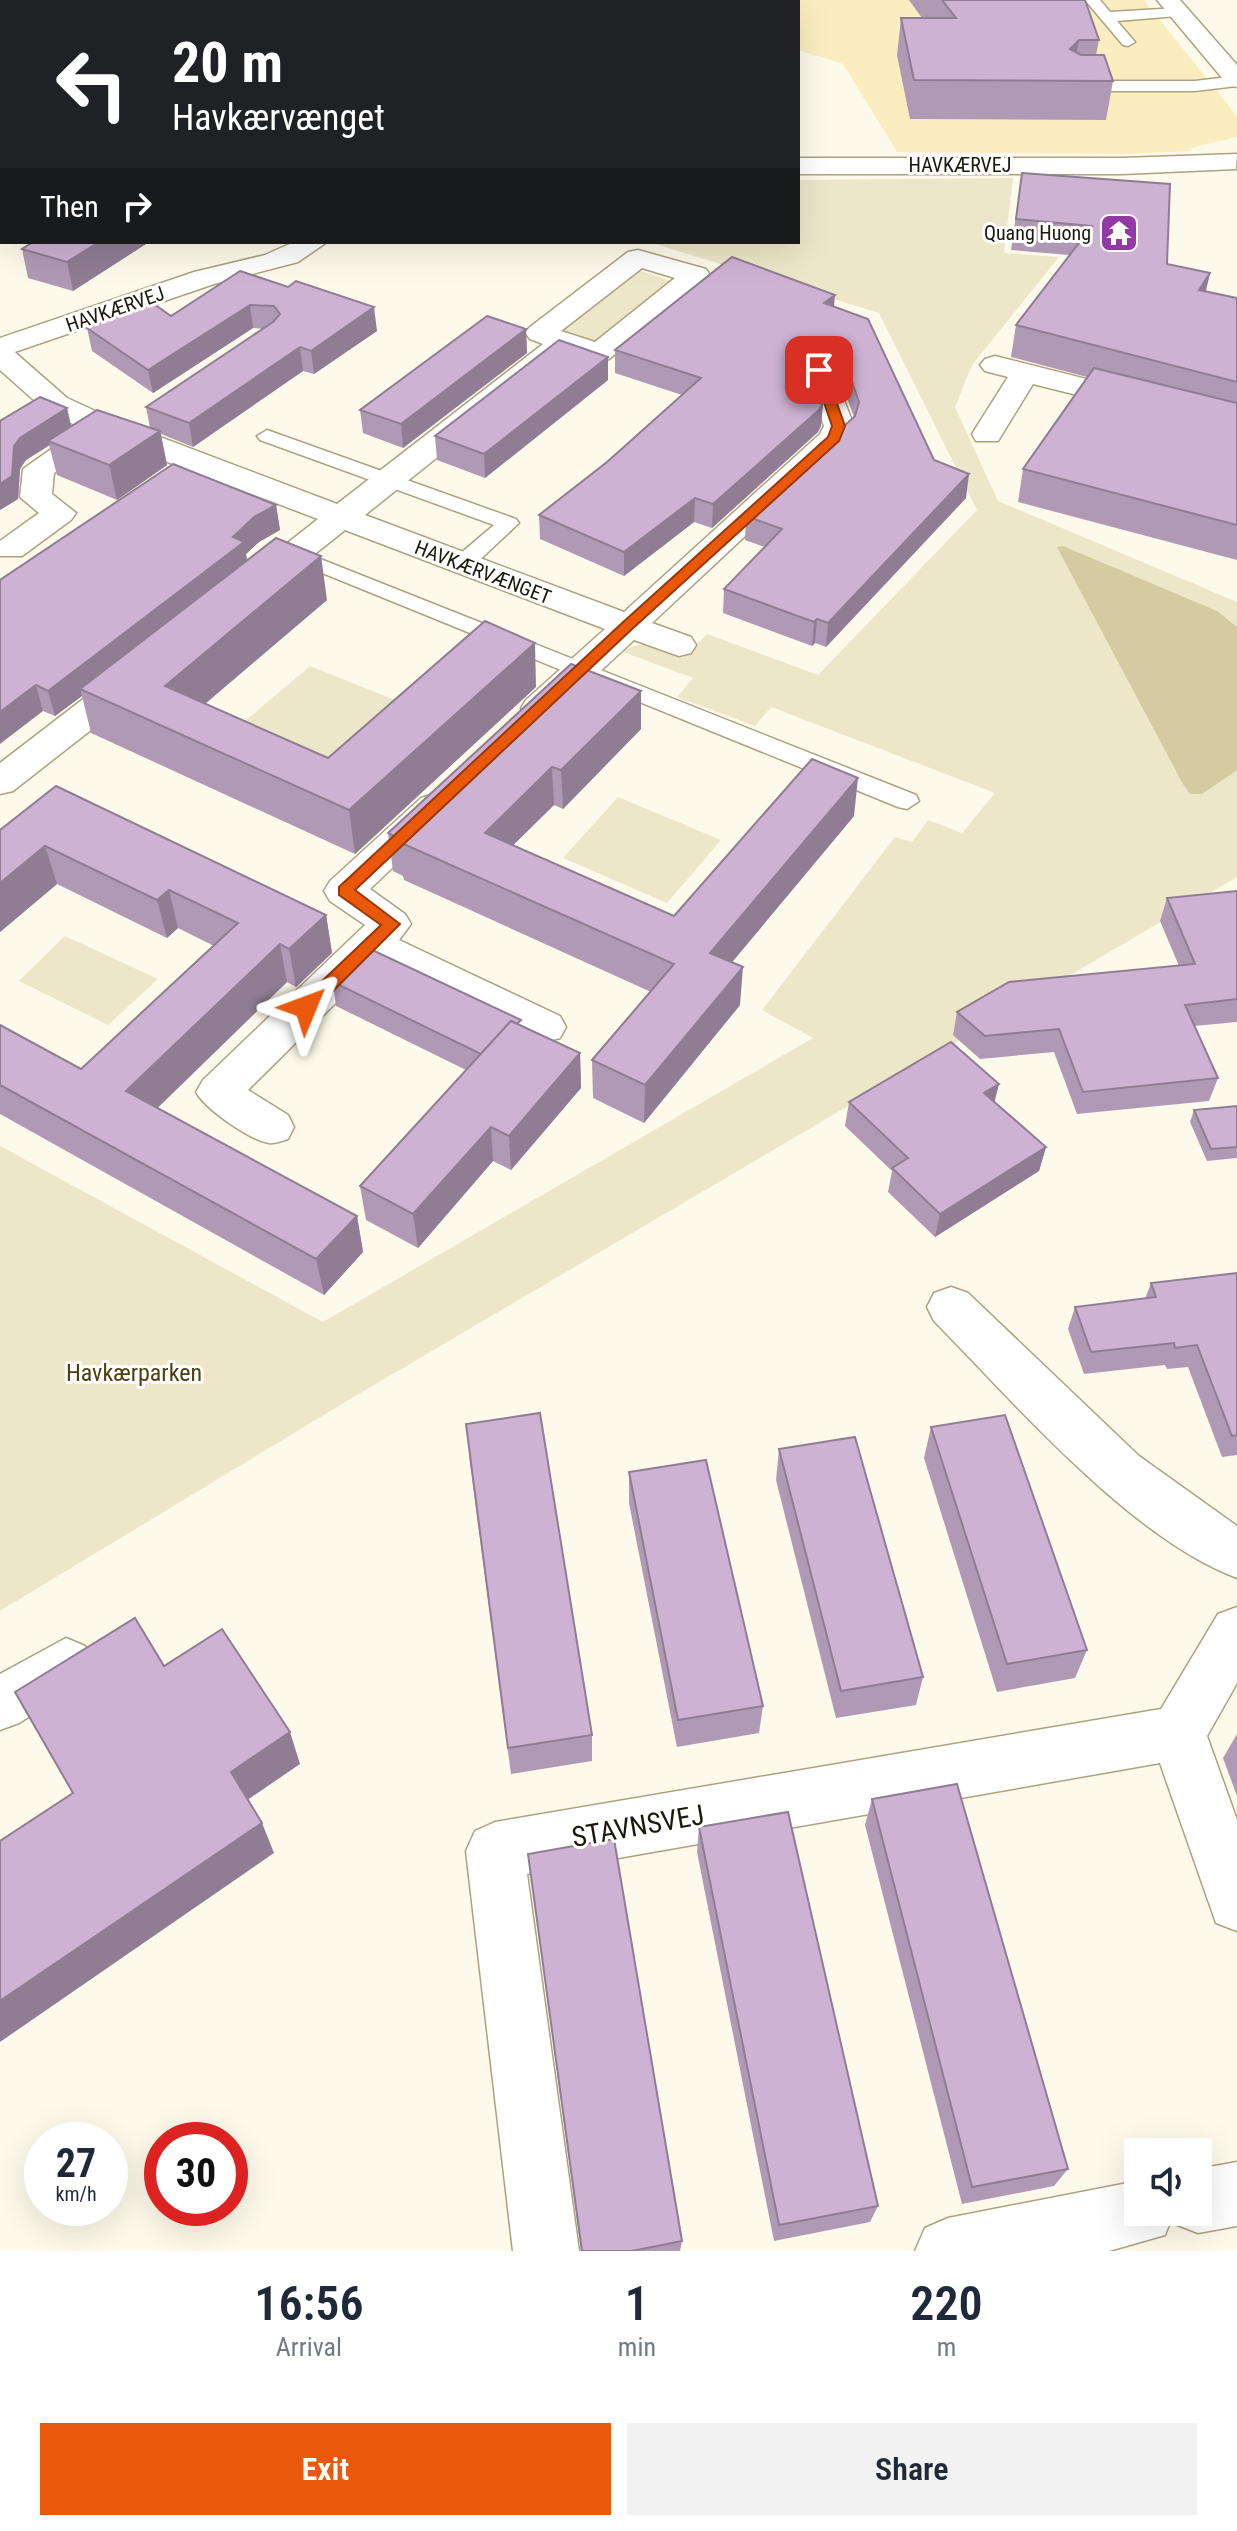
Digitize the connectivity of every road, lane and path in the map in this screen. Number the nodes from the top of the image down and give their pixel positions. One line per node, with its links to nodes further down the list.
1 (1092, 0): 3 (lane)
2 (1173, 6): 3 (lane); 5 (street)
3 (1106, 17): 4 (lane)
4 (1128, 42)
5 (1237, 81): 6 (lane); 7 (street)
6 (1074, 86)
7 (1237, 92)
8 (1236, 160): 10 (street, HAVKÆRVEJ); 11 (street)
9 (800, 166): 10 (street, HAVKÆRVEJ)
10 (1122, 166): 11 (street, HAVKÆRVEJ)
11 (1237, 174)
12 (282, 244): 14 (street, HAVKÆRVEJ)
13 (310, 244): 14 (street, HAVKÆRVEJ)
14 (231, 270): 16 (street, HAVKÆRVEJ)
15 (565, 341): 15 (street); 24 (street)
16 (0, 351): 20 (street, HAVKÆRVÆNGET)
17 (995, 365): 19 (street)
18 (819, 370): 30 (street)
19 (1025, 373): 21 (street); 22 (street)
20 (123, 425): 25 (street, HAVKÆRVÆNGET); 26 (street)
21 (1237, 426)
22 (987, 434)
23 (267, 436): 24 (lane)
24 (389, 480): 25 (street); 28 (lane)
25 (341, 518): 27 (street); 28 (street, HAVKÆRVÆNGET)
26 (10, 549)
27 (282, 550): 29 (street); 33 (lane)
28 (462, 564): 30 (street, HAVKÆRVÆNGET)
29 (224, 609)
30 (626, 627): 31 (street, HAVKÆRVÆNGET); 33 (street)
31 (679, 645)
32 (166, 654): 35 (street)
33 (580, 670): 34 (street); 37 (lane)
34 (513, 733)
35 (0, 782)
36 (457, 785): 38 (street)
37 (907, 801)
38 (372, 944): 39 (street); 40 (street)
39 (545, 1027)
40 (272, 1127)
41 (951, 1307): 42 (street)
42 (1237, 1554)
43 (1237, 1632): 46 (street)
44 (112, 1635): 45 (street)
45 (0, 1704)
46 (1178, 1733): 47 (street); 51 (street, STAVNSVEJ)
47 (1237, 1902)
48 (1237, 2194): 49 (street)
49 (1212, 2198)
50 (1124, 2216): 52 (street)
51 (546, 2251)
52 (948, 2251)

